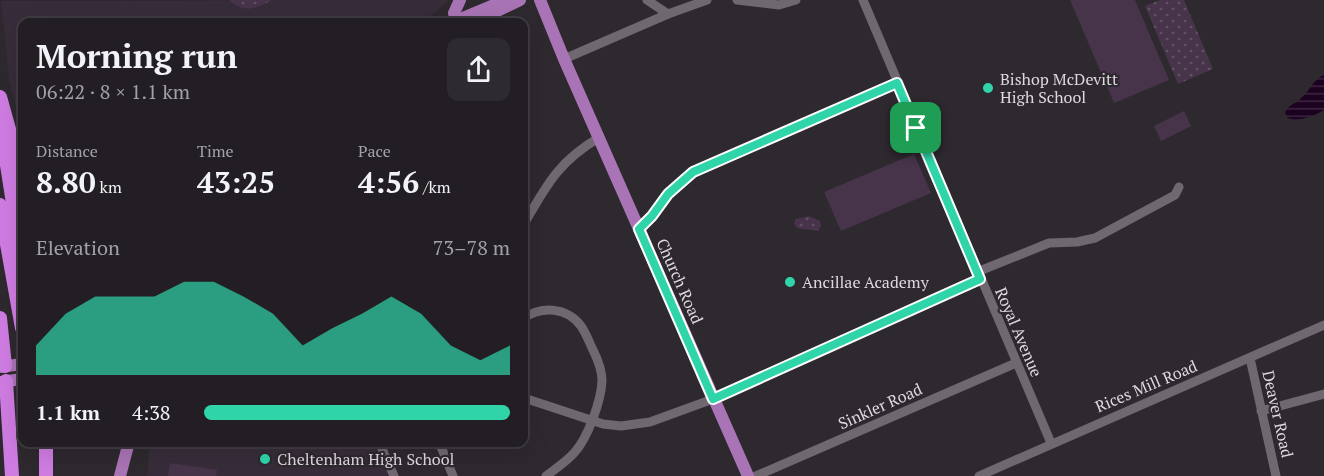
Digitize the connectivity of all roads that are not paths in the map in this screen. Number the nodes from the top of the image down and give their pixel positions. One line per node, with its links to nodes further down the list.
1 (460, 0): 11 (main road)
2 (506, 0): 12 (main road)
3 (520, 0): 13 (main road)
4 (540, 0): 14 (main road, Church Road)
5 (647, 0): 10 (street)
6 (707, 0): 10 (street)
7 (737, 0): 8 (street)
8 (796, 0)
9 (862, 0): 15 (street, Royal Avenue)
10 (668, 14): 14 (street)
11 (455, 18)
12 (464, 18)
13 (482, 18)
14 (564, 59): 18 (main road, Church Road)
15 (897, 83): 23 (street); 25 (street, Royal Avenue)
16 (0, 97): 19 (highway)
17 (0, 120): 24 (highway)
18 (600, 137): 22 (street); 23 (main road, Church Road)
19 (18, 162)
20 (1179, 187): 25 (street)
21 (0, 205): 26 (highway)
22 (528, 216)
23 (639, 229): 38 (main road, Church Road)
24 (18, 235)
25 (979, 275): 32 (street, Royal Avenue); 38 (street)
26 (18, 306)
27 (528, 316): 40 (street)
28 (0, 318): 29 (highway)
29 (0, 324): 33 (highway)
30 (1324, 325): 31 (street, Rices Mill Road)
31 (1250, 358): 39 (street, Deaver Road); 42 (street, Rices Mill Road)
32 (1016, 363): 42 (street, Royal Avenue); 56 (street, Sinkler Road)
33 (10, 366): 34 (main road)
34 (11, 380): 41 (highway)
35 (1324, 394): 39 (street)
36 (0, 399): 41 (highway)
37 (528, 399): 40 (street)
38 (713, 399): 40 (street); 55 (main road, Church Road)
39 (1261, 411): 58 (street, Deaver Road)
40 (591, 420): 54 (street)
41 (9, 429): 48 (highway)
42 (1051, 443): 57 (street, Rices Mill Road)
43 (36, 447): 49 (highway)
44 (46, 447): 50 (highway)
45 (128, 447): 51 (main road)
46 (381, 447): 52 (street)
47 (441, 447): 53 (street)
48 (12, 476)
49 (37, 476)
50 (46, 476)
51 (120, 476)
52 (394, 476)
53 (453, 476)
54 (546, 476)
55 (748, 476)
56 (756, 476)
57 (979, 476)
58 (1276, 476)

